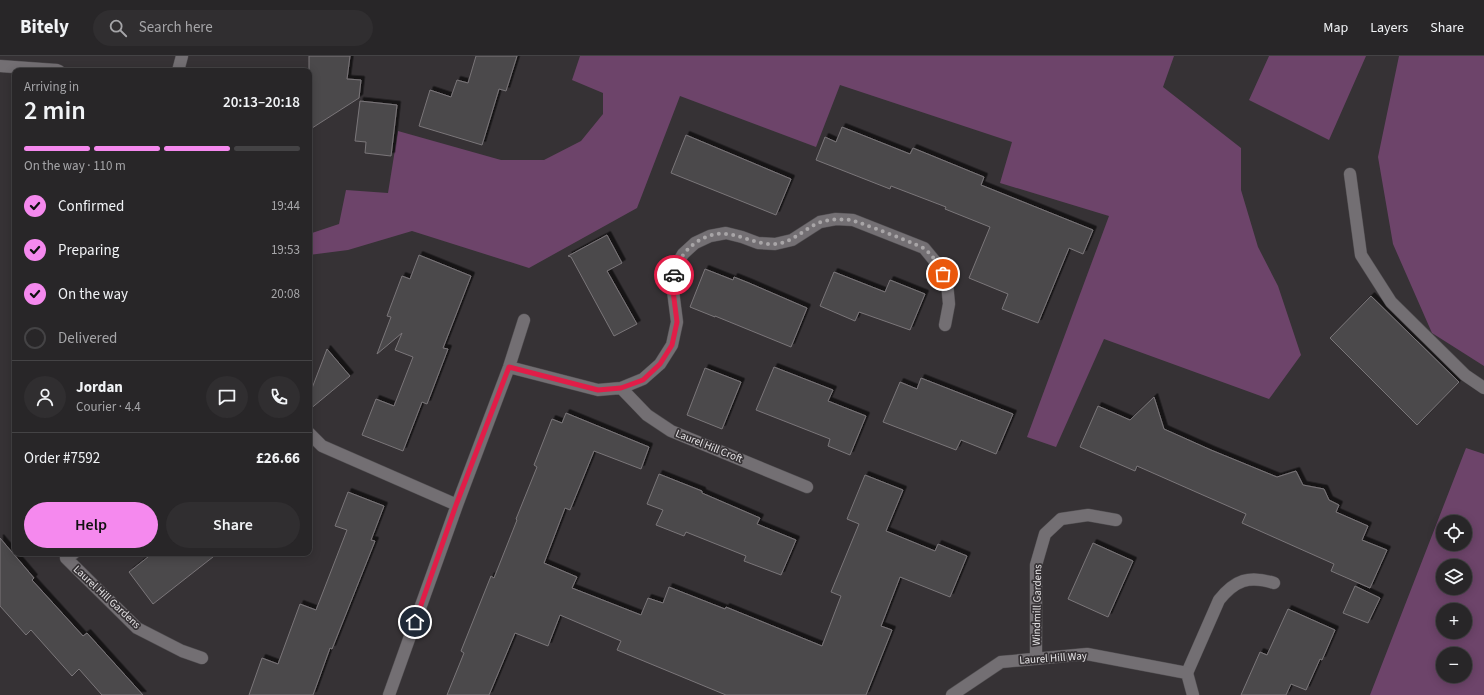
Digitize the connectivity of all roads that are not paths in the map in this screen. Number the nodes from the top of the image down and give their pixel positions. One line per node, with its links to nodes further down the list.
1 (182, 56): 4 (street)
2 (0, 66): 3 (street)
3 (23, 68)
4 (179, 68)
5 (1350, 174): 10 (street)
6 (524, 320): 8 (street)
7 (945, 325): 9 (street)
8 (509, 367): 9 (street); 13 (street)
9 (621, 388): 12 (street, Laurel Hill Croft)
10 (1484, 388)
11 (312, 436): 13 (street)
12 (807, 487)
13 (456, 505): 20 (street)
14 (1116, 520): 18 (street, Windmill Gardens)
15 (69, 556): 17 (street, Laurel Hill Gardens)
16 (1274, 583): 19 (street)
17 (202, 658)
18 (1036, 659): 19 (street, Laurel Hill Way); 21 (street, Laurel Hill Way)
19 (1187, 673): 22 (street)
20 (389, 695)
21 (952, 695)
22 (1193, 695)

